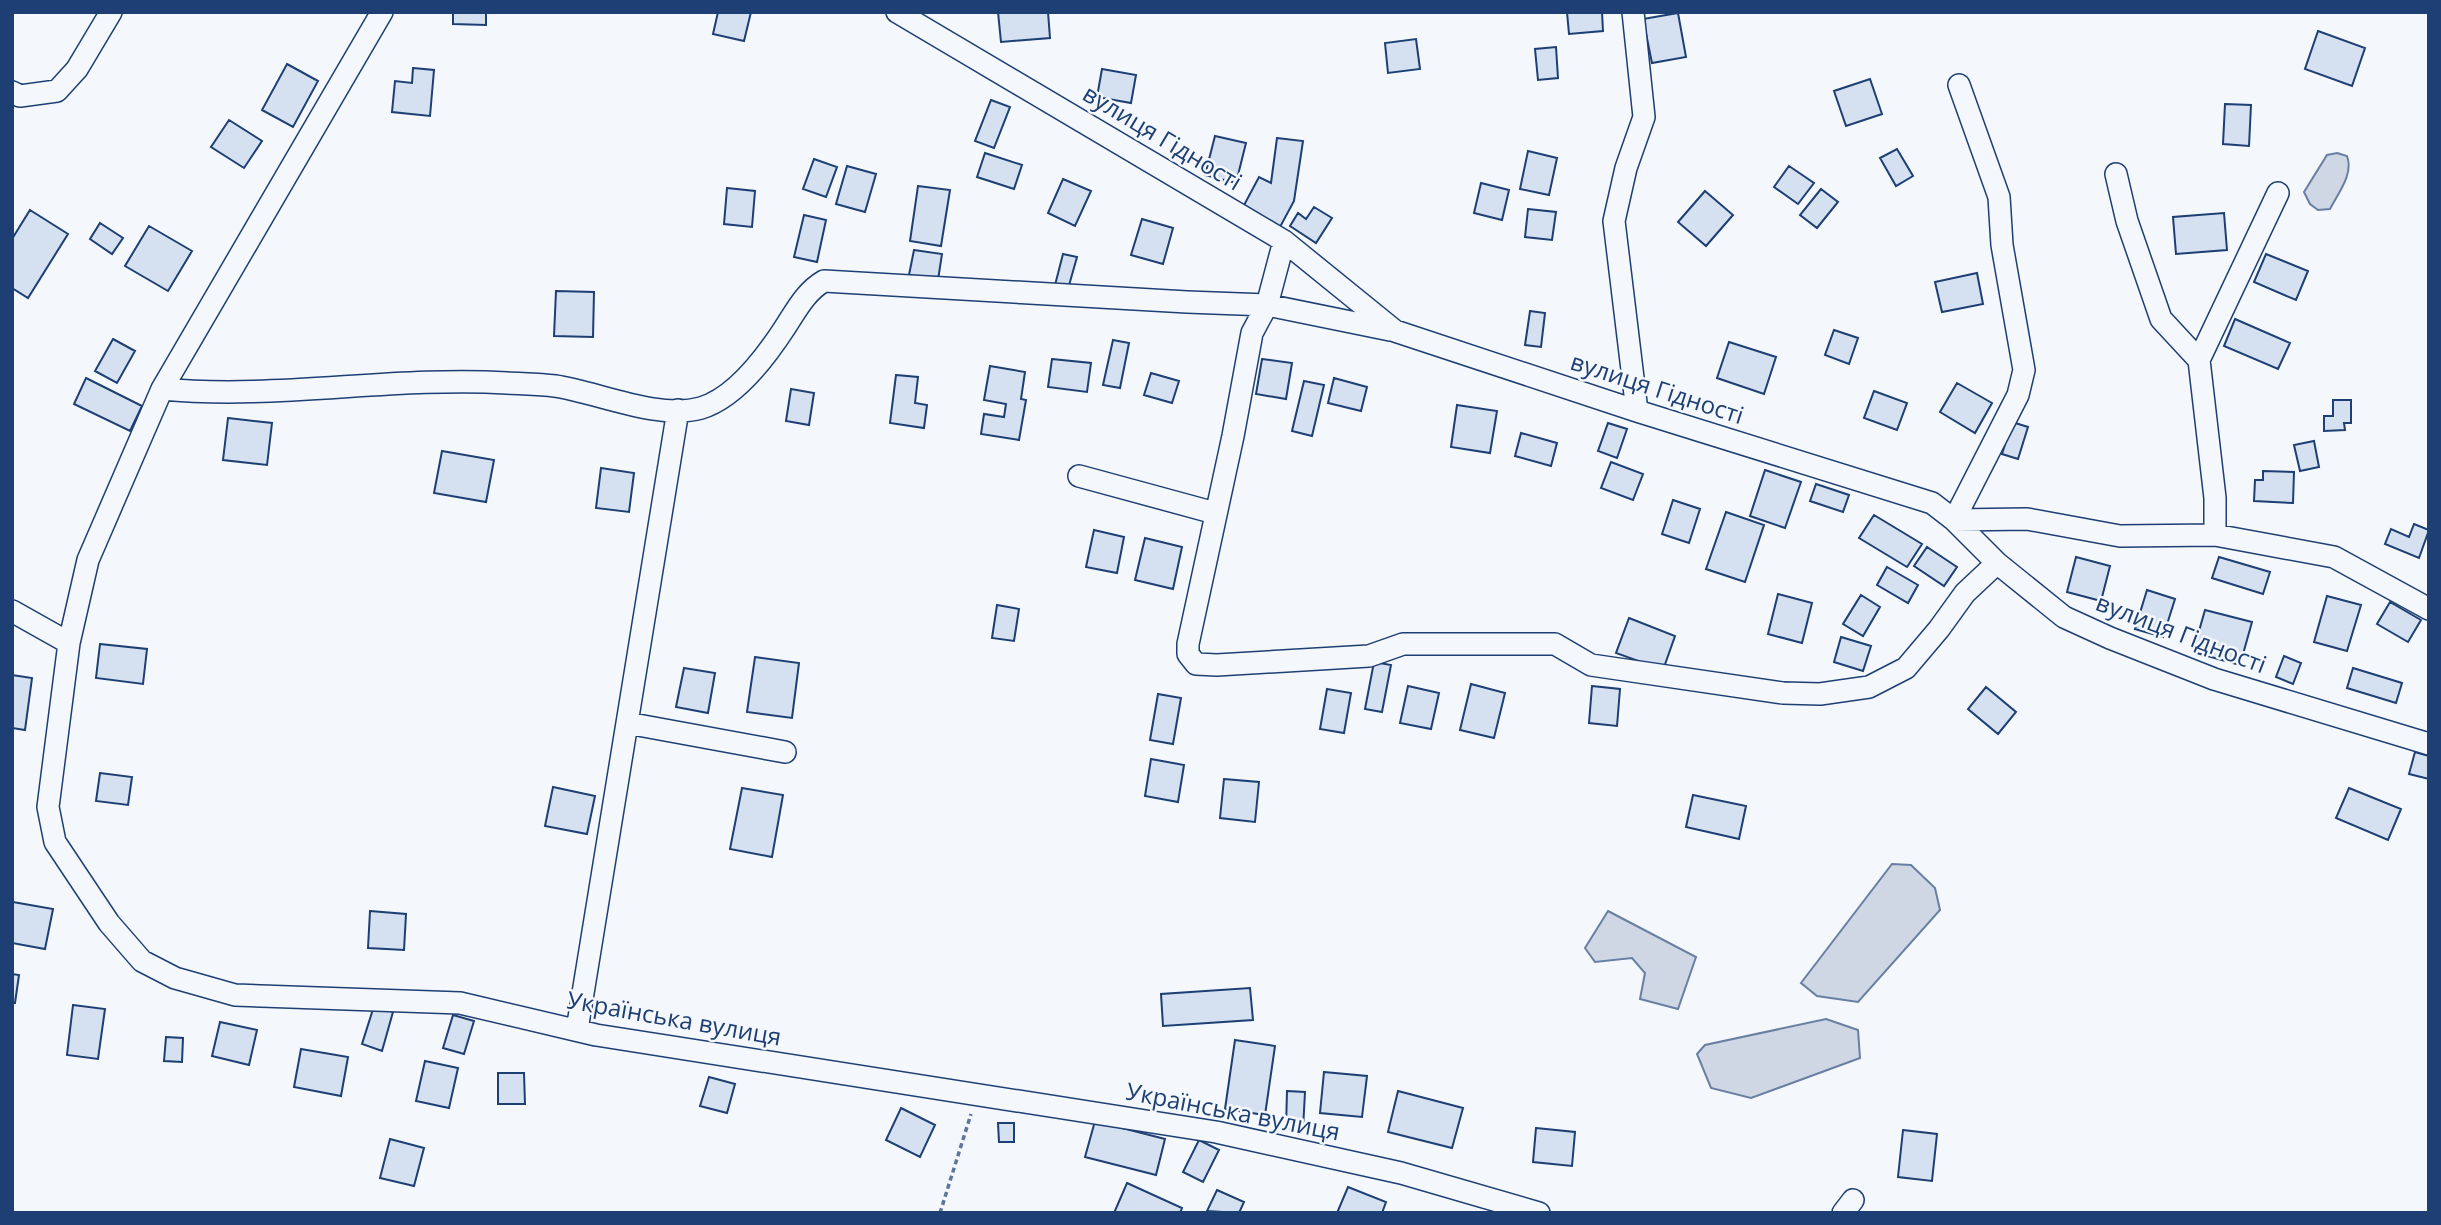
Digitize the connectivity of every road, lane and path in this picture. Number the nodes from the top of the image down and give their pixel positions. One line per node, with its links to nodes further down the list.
1 (111, 12): 6 (street)
2 (382, 12): 13 (street, Українська вулиця)
3 (897, 12): 9 (street, вулиця Гідності)
4 (1633, 12): 15 (street)
5 (1959, 85): 18 (street)
6 (12, 92)
7 (2116, 174): 12 (street)
8 (2278, 193): 12 (street)
9 (1284, 241): 10 (street); 11 (street, вулиця Гідності)
10 (1267, 305): 11 (street); 14 (street); 17 (street)
11 (1395, 331): 15 (street, вулиця Гідності)
12 (2199, 360): 19 (street)
13 (162, 389): 14 (street); 23 (street, Українська вулиця)
14 (678, 410): 24 (street)
15 (1637, 411): 18 (street, вулиця Гідності)
16 (1079, 476): 17 (street)
17 (1215, 513): 20 (street)
18 (1954, 520): 19 (street); 20 (street, вулиця Гідності)
19 (2215, 535): 21 (street)
20 (1997, 563): 25 (street, вулиця Гідності)
21 (2429, 609)
22 (12, 611): 23 (street)
23 (69, 643): 27 (street, Українська вулиця)
24 (627, 723): 26 (street); 27 (street)
25 (2429, 744)
26 (785, 752)
27 (578, 1030): 28 (street, Українська вулиця)
28 (976, 1095): 29 (path); 30 (street, Українська вулиця)
29 (940, 1213)
30 (1539, 1213)

